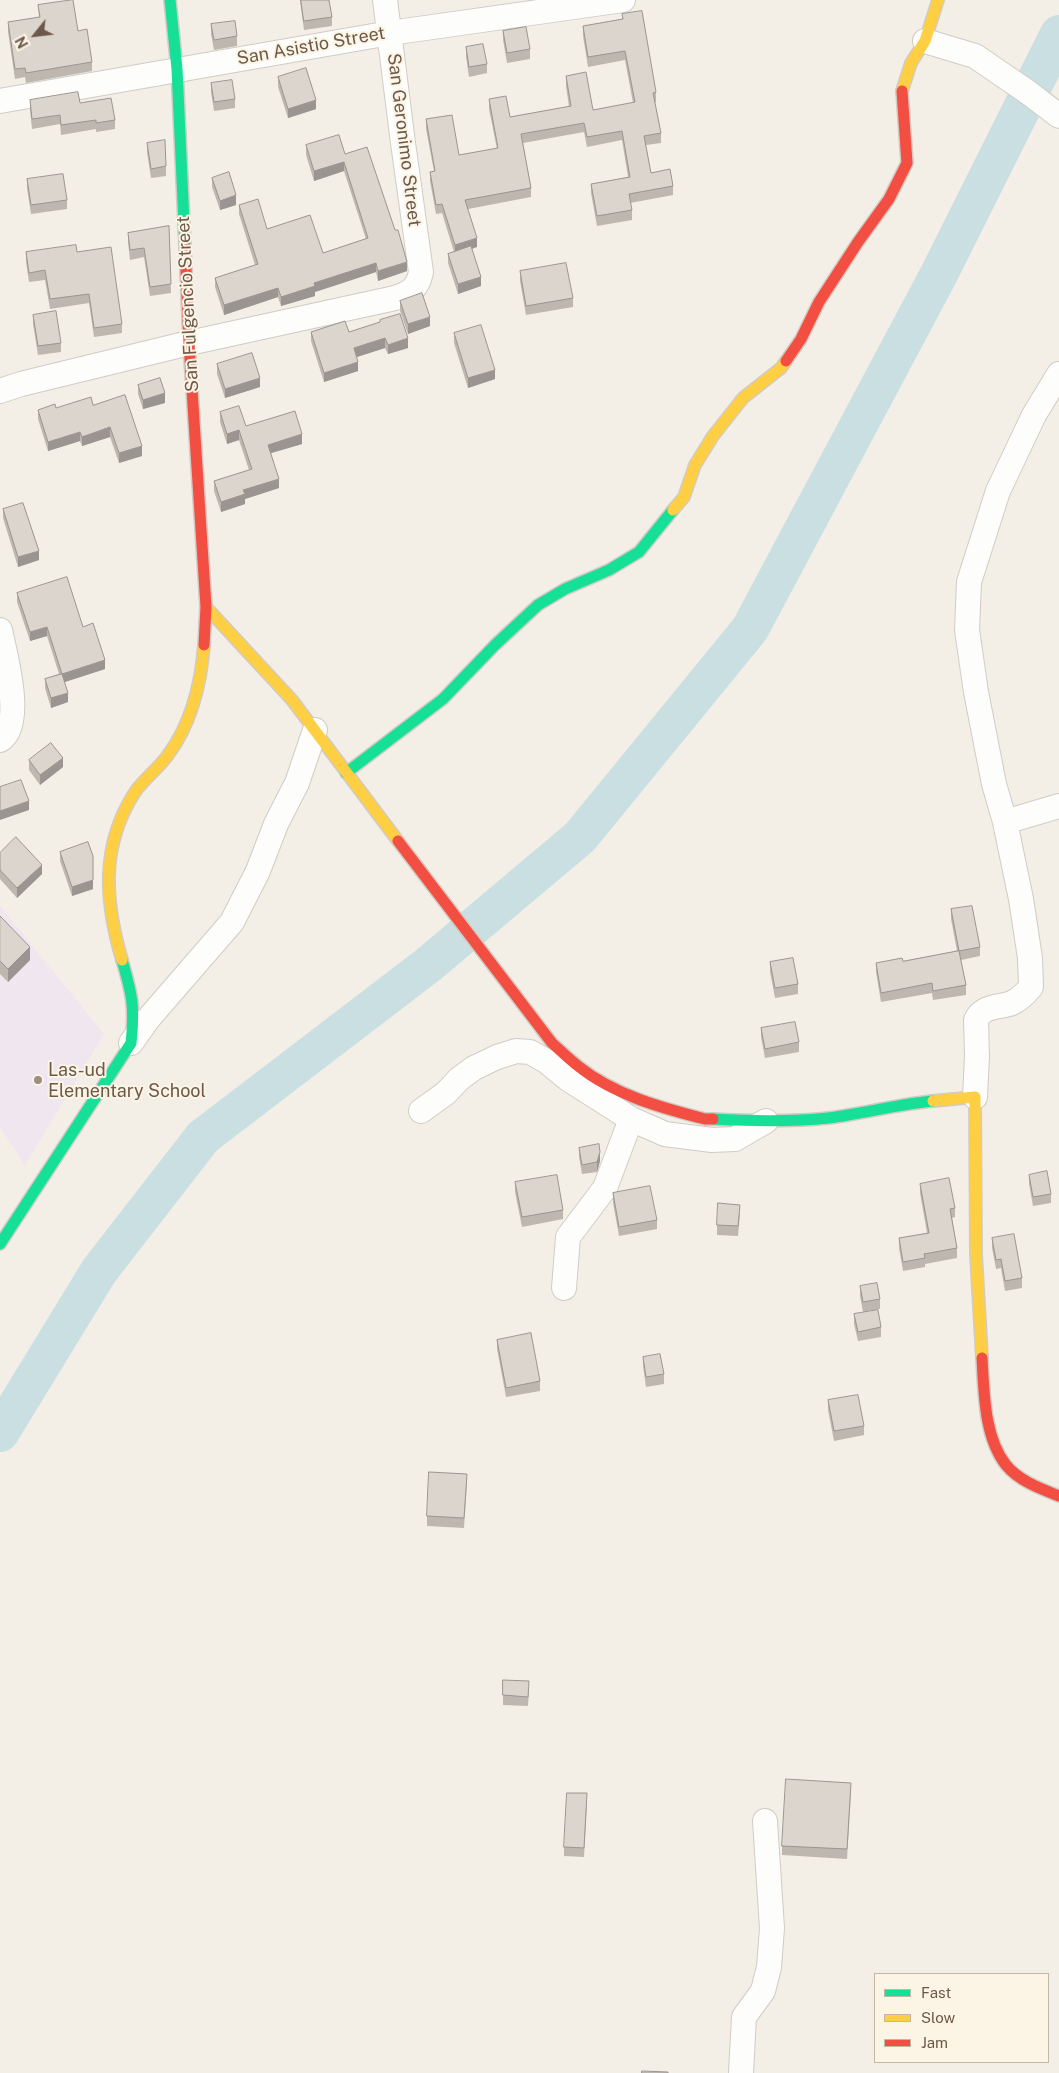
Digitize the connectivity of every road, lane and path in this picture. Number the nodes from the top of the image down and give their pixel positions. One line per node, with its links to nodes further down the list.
1 (170, 0): 7 (street, San Fulgencio Street)
2 (385, 0): 5 (street, San Geronimo Street)
3 (623, 0): 5 (street, San Asistio Street)
4 (938, 0): 6 (street)
5 (390, 33): 7 (street, San Asistio Street); 10 (street, San Geronimo Street)
6 (925, 40): 9 (street); 17 (street)
7 (177, 69): 8 (street, San Asistio Street); 10 (street, San Fulgencio Street)
8 (0, 101)
9 (1059, 116)
10 (189, 343): 12 (street); 13 (street, San Fulgencio Street)
11 (1059, 374): 19 (street)
12 (0, 391)
13 (206, 607): 15 (street); 20 (street, San Fulgencio Street)
14 (0, 630): 16 (street)
15 (315, 730): 17 (street); 20 (street)
16 (0, 740)
17 (346, 773): 24 (street)
18 (1059, 806): 19 (street)
19 (1005, 822): 21 (street)
20 (131, 1044): 25 (street)
21 (975, 1097): 24 (street); 27 (street)
22 (421, 1110): 23 (street)
23 (631, 1118): 24 (street); 26 (street)
24 (766, 1121)
25 (0, 1244)
26 (564, 1288)
27 (1059, 1496)
28 (765, 1821): 29 (street)
29 (741, 2073)

